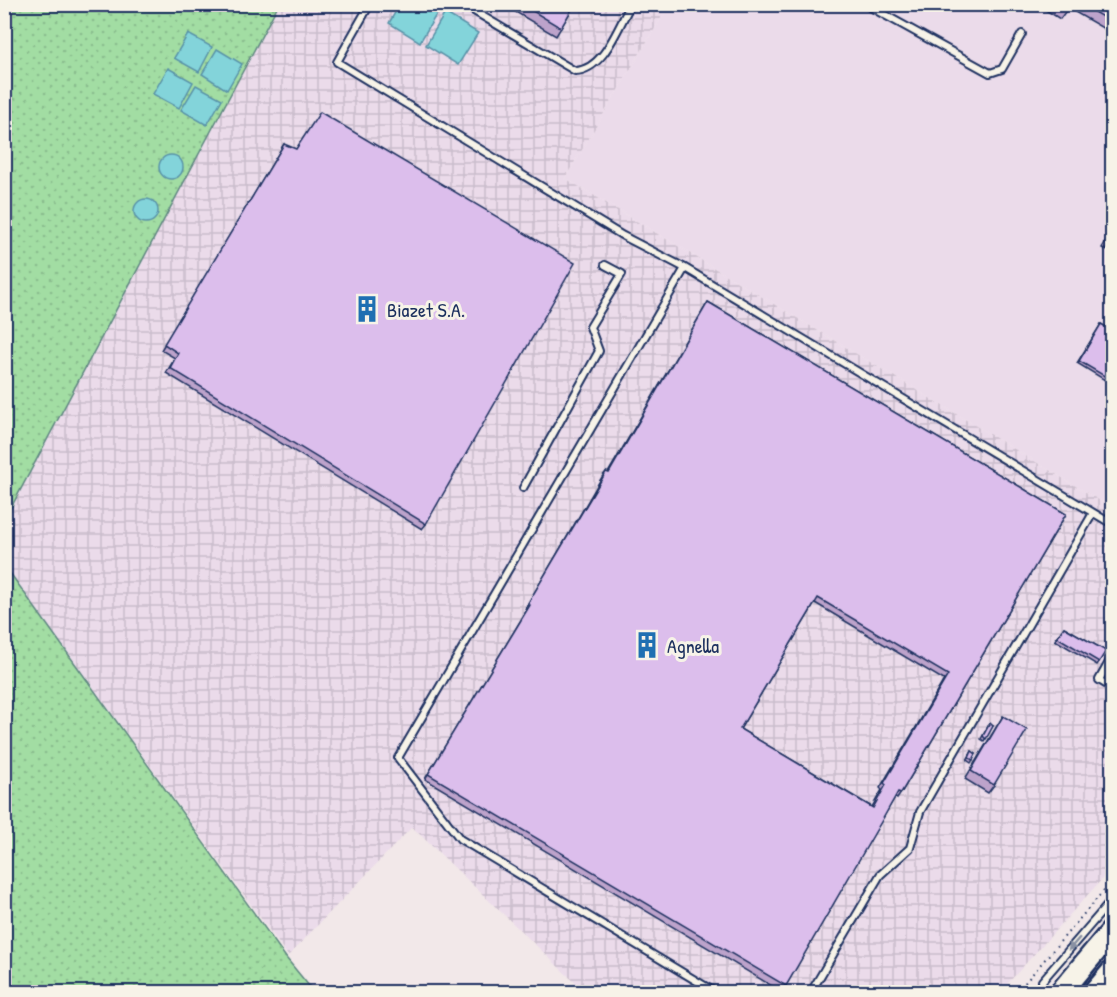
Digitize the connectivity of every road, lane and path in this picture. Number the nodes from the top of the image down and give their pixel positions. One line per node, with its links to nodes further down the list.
1 (370, 4): 7 (lane)
2 (462, 4): 3 (lane)
3 (631, 4)
4 (865, 4): 5 (lane)
5 (1022, 34)
6 (606, 265): 8 (lane)
7 (685, 268): 9 (lane); 17 (lane)
8 (523, 488)
9 (1093, 513): 10 (lane); 18 (lane)
10 (1113, 524)
11 (1113, 657): 12 (lane)
12 (1113, 688)
13 (1113, 882): 19 (path)
14 (1113, 900): 20 (lane, one-way to 20)
15 (1113, 931): 21 (highway)
16 (1113, 972): 22 (highway)
17 (715, 993)
18 (811, 993)
19 (1017, 993)
20 (1044, 993)
21 (1061, 993)
22 (1095, 993)

